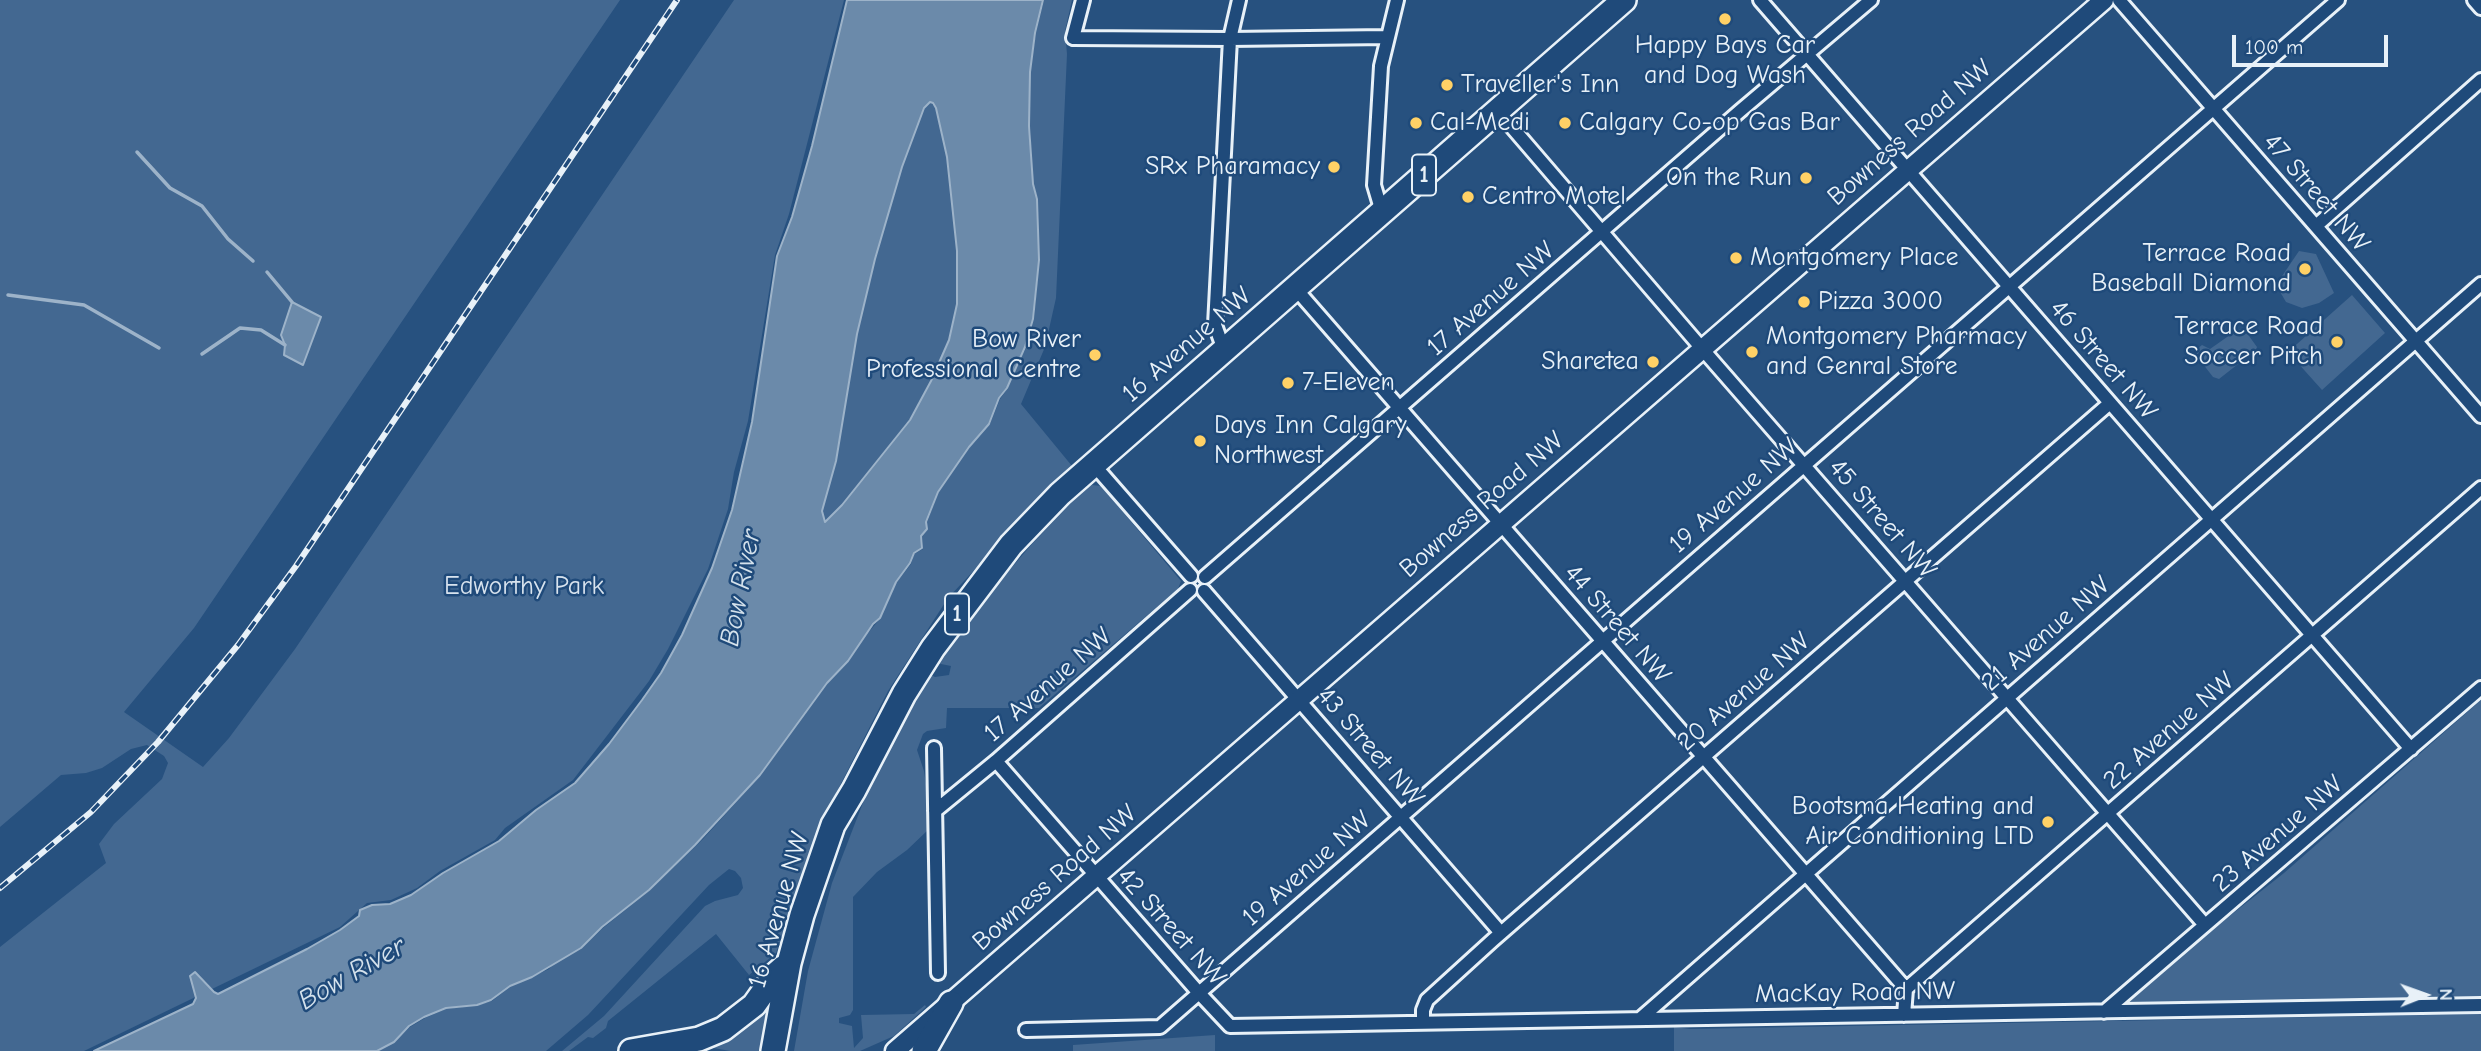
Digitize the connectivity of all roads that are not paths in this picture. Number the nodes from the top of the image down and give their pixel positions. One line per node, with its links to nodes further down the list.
1 (1083, 0): 13 (street)
2 (1239, 0): 13 (street)
3 (1397, 0): 12 (street)
4 (1625, 0): 17 (highway, 16 Avenue NW / 1)
5 (1760, 0): 14 (street, 46 Street NW)
6 (1871, 0): 14 (street, 17 Avenue NW)
7 (2104, 0): 18 (street, Bowness Road NW)
8 (2119, 0): 16 (street, 47 Street NW)
9 (2338, 0): 16 (street, 19 Avenue NW)
10 (2474, 0): 11 (street)
11 (2481, 8)
12 (1387, 37): 13 (street); 19 (street)
13 (1230, 39): 26 (street)
14 (1807, 54): 18 (street, 46 Street NW); 21 (street, 17 Avenue NW)
15 (2481, 80): 20 (street)
16 (2213, 110): 20 (street, 47 Street NW); 23 (street, 19 Avenue NW)
17 (1498, 111): 19 (highway, 16 Avenue NW / 1); 21 (street, 45 Street NW)
18 (1908, 169): 23 (street, 46 Street NW); 27 (street, Bowness Road NW)
19 (1382, 212): 24 (highway, 16 Avenue NW / 1)
20 (2316, 226): 25 (street, 47 Street NW)
21 (1602, 232): 27 (street, 45 Street NW); 29 (street, 17 Avenue NW)
22 (2481, 285): 25 (street, 21 Avenue NW)
23 (2010, 287): 28 (street, 46 Street NW); 32 (street, 19 Avenue NW)
24 (1295, 288): 26 (highway, 16 Avenue NW / 1); 29 (street, 44 Street NW)
25 (2416, 341): 30 (street, 47 Street NW); 34 (street, 21 Avenue NW)
26 (1224, 349): 31 (highway, 16 Avenue NW / 1)
27 (1703, 350): 32 (street, 45 Street NW); 35 (street, Bowness Road NW)
28 (2110, 403): 34 (street, 46 Street NW); 38 (street, 20 Avenue NW)
29 (1400, 408): 35 (street, 44 Street NW); 37 (street, 17 Avenue NW)
30 (2481, 416)
31 (1094, 465): 36 (street); 50 (highway, 16 Avenue NW / 1)
32 (1804, 466): 38 (street, 45 Street NW); 42 (street, 19 Avenue NW)
33 (2481, 488): 41 (street, 22 Avenue NW)
34 (2211, 519): 41 (street, 46 Street NW); 44 (street, 21 Avenue NW)
35 (1499, 524): 42 (street, 44 Street NW); 45 (street, Bowness Road NW)
36 (1191, 576): 37 (street); 39 (street)
37 (1205, 577): 40 (street)
38 (1906, 580): 44 (street, 45 Street NW); 48 (street, 20 Avenue NW)
39 (1190, 590): 40 (street); 49 (street, 17 Avenue NW)
40 (1204, 591): 45 (street, 43 Street NW)
41 (2313, 635): 47 (street, 46 Street NW); 52 (street, 22 Avenue NW)
42 (1602, 642): 48 (street, 44 Street NW); 53 (street, 19 Avenue NW)
43 (2481, 688): 47 (street, 23 Avenue NW)
44 (2008, 698): 52 (street, 45 Street NW); 54 (street, 21 Avenue NW)
45 (1299, 700): 53 (street, 43 Street NW); 55 (street, Bowness Road NW)
46 (934, 748): 51 (street)
47 (2412, 749): 56 (street, 23 Avenue NW)
48 (1703, 757): 54 (street, 44 Street NW); 57 (street, 20 Avenue NW)
49 (996, 761): 51 (street, 17 Avenue NW); 55 (street, 42 Street NW)
50 (854, 790): 58 (highway, 16 Avenue NW / 1); 72 (highway, 16 Avenue NW / 1)
51 (935, 811): 59 (street)
52 (2108, 815): 56 (street, 45 Street NW); 60 (street, 22 Avenue NW)
53 (1400, 817): 57 (street, 43 Street NW); 61 (street, 19 Avenue NW)
54 (1805, 874): 60 (street, 44 Street NW); 66 (street, 21 Avenue NW)
55 (1096, 877): 61 (street, 42 Street NW); 62 (street, Bowness Road NW)
56 (2205, 925): 64 (street, 23 Avenue NW)
57 (1501, 933): 67 (street, 20 Avenue NW)
58 (789, 963): 70 (highway); 71 (highway, 16 Avenue NW / 1)
59 (938, 974)
60 (1906, 989): 65 (street)
61 (1199, 993): 68 (street, 42 Street NW); 69 (street, 19 Avenue NW)
62 (951, 1003): 73 (street, Bowness Road NW); 74 (highway)
63 (2481, 1005): 64 (street, MacKay Road NW)
64 (2104, 1012): 65 (street, MacKay Road NW)
65 (1904, 1015): 66 (street, MacKay Road NW)
66 (1641, 1018): 67 (street, MacKay Road NW)
67 (1423, 1022): 68 (street, MacKay Road NW)
68 (1230, 1026)
69 (1026, 1030)
70 (631, 1051)
71 (773, 1051)
72 (787, 1051)
73 (895, 1051)
74 (924, 1051)

